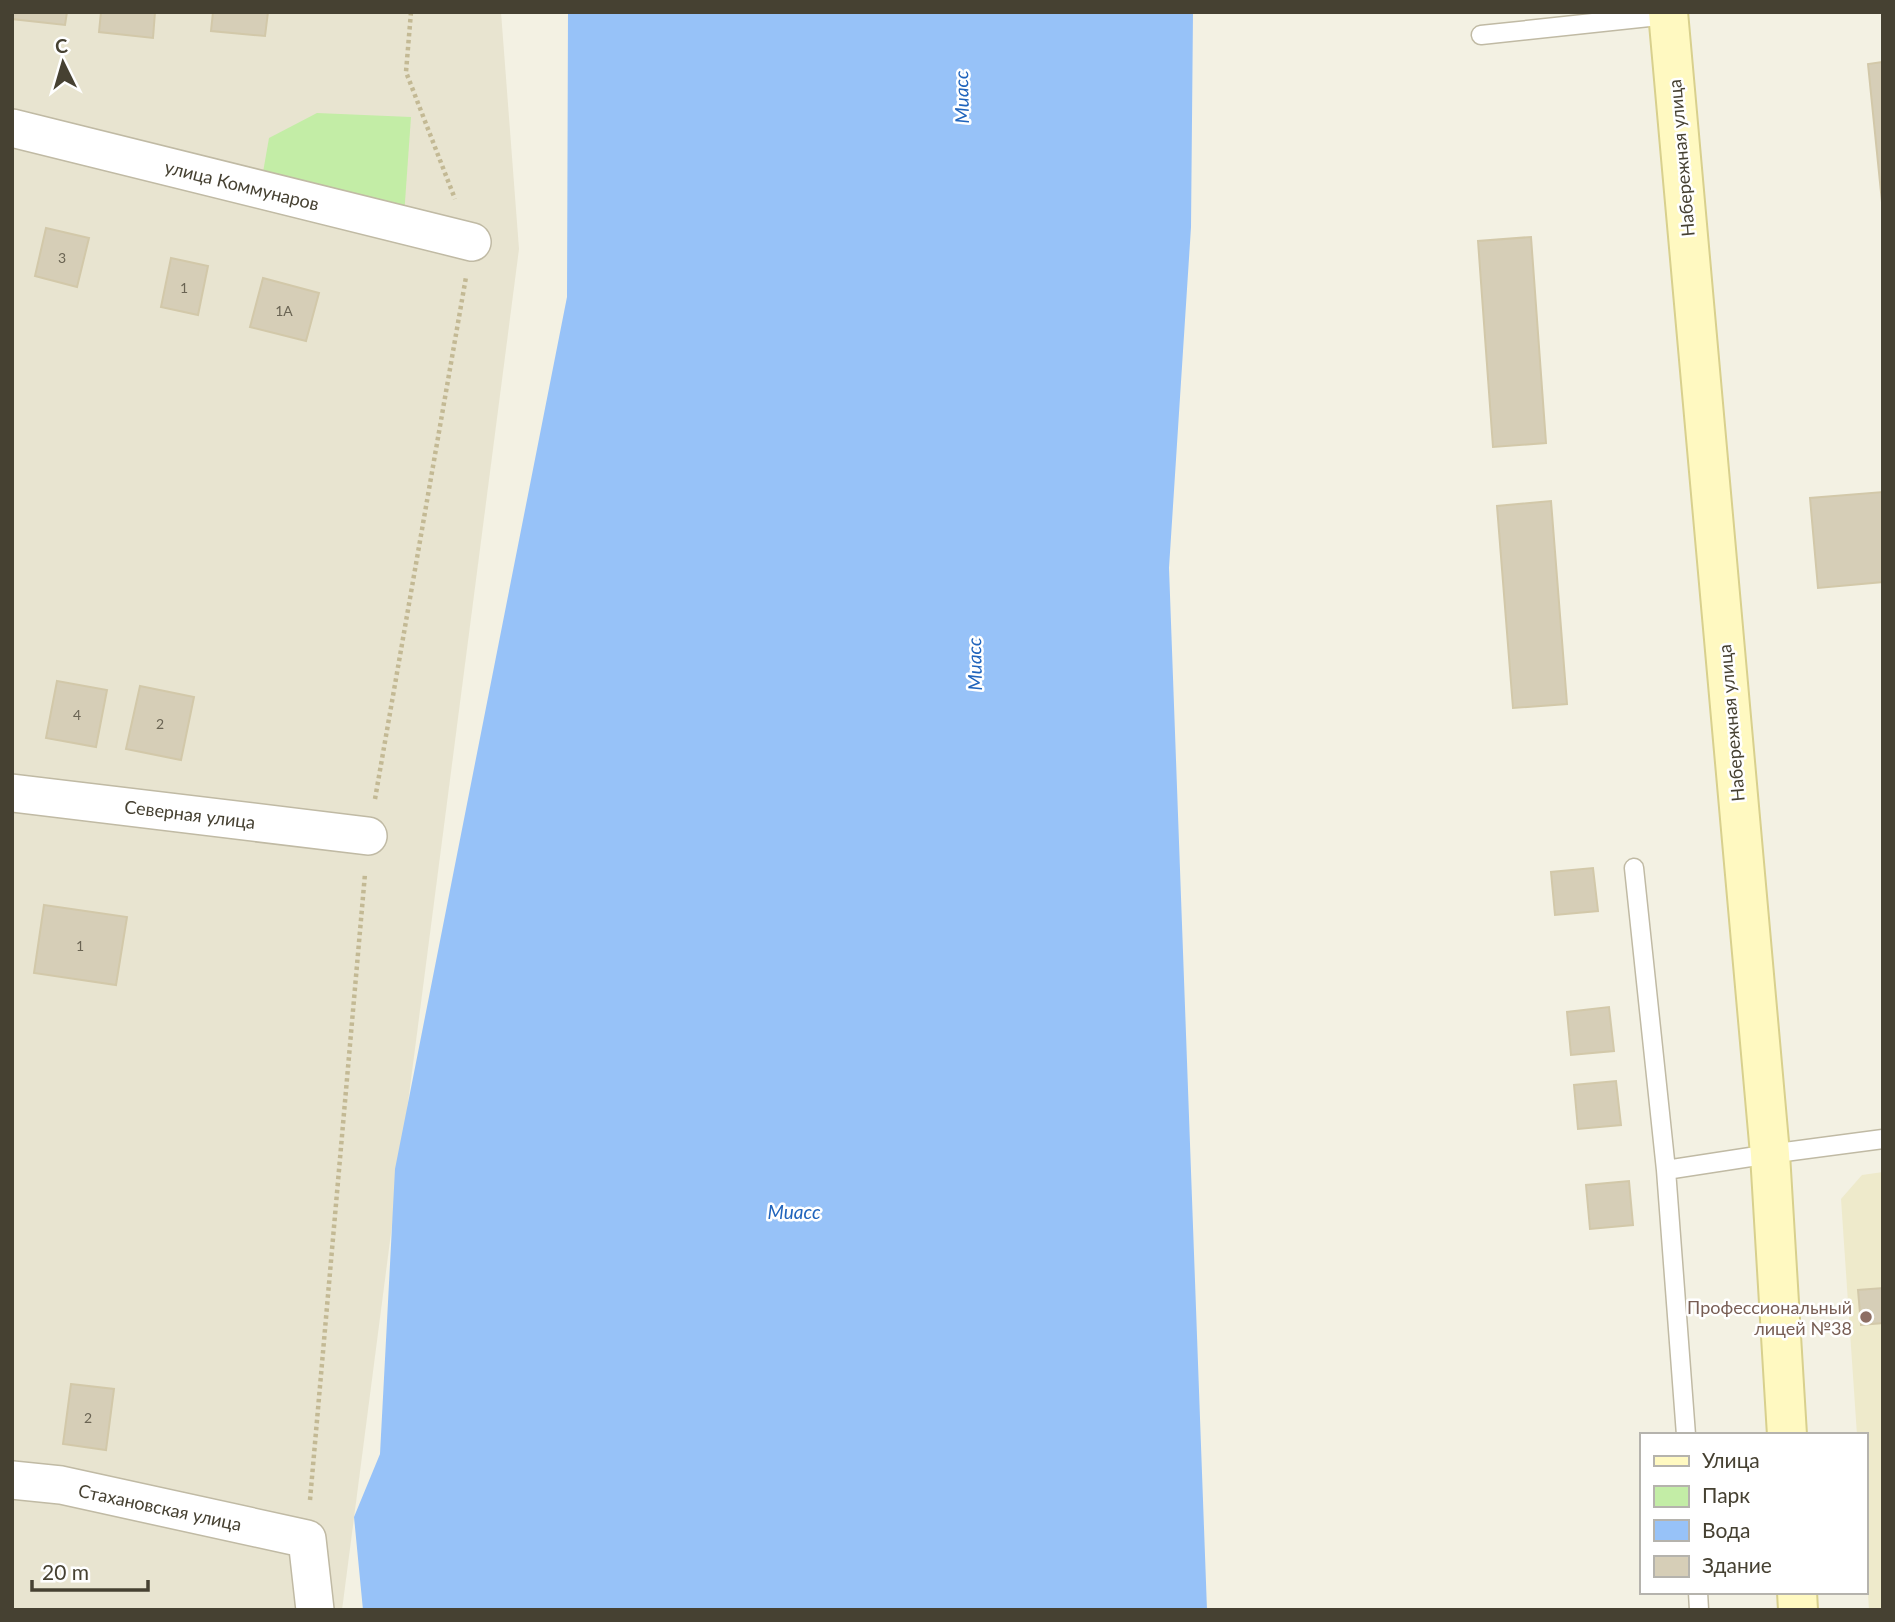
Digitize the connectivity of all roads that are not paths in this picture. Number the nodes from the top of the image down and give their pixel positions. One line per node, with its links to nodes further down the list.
1 (1668, 13): 2 (lane); 9 (street, Набережная улица)
2 (1481, 35)
3 (12, 128): 4 (street, улица Коммунаров)
4 (472, 242)
5 (12, 793): 6 (street, Северная улица)
6 (369, 836)
7 (1634, 868): 10 (lane)
8 (1883, 1139): 9 (lane)
9 (1770, 1154): 10 (lane); 12 (street, Набережная улица)
10 (1667, 1170): 11 (lane)
11 (1686, 1433)
12 (1787, 1433)
13 (12, 1479): 14 (street, Стахановская улица)
14 (315, 1610)

